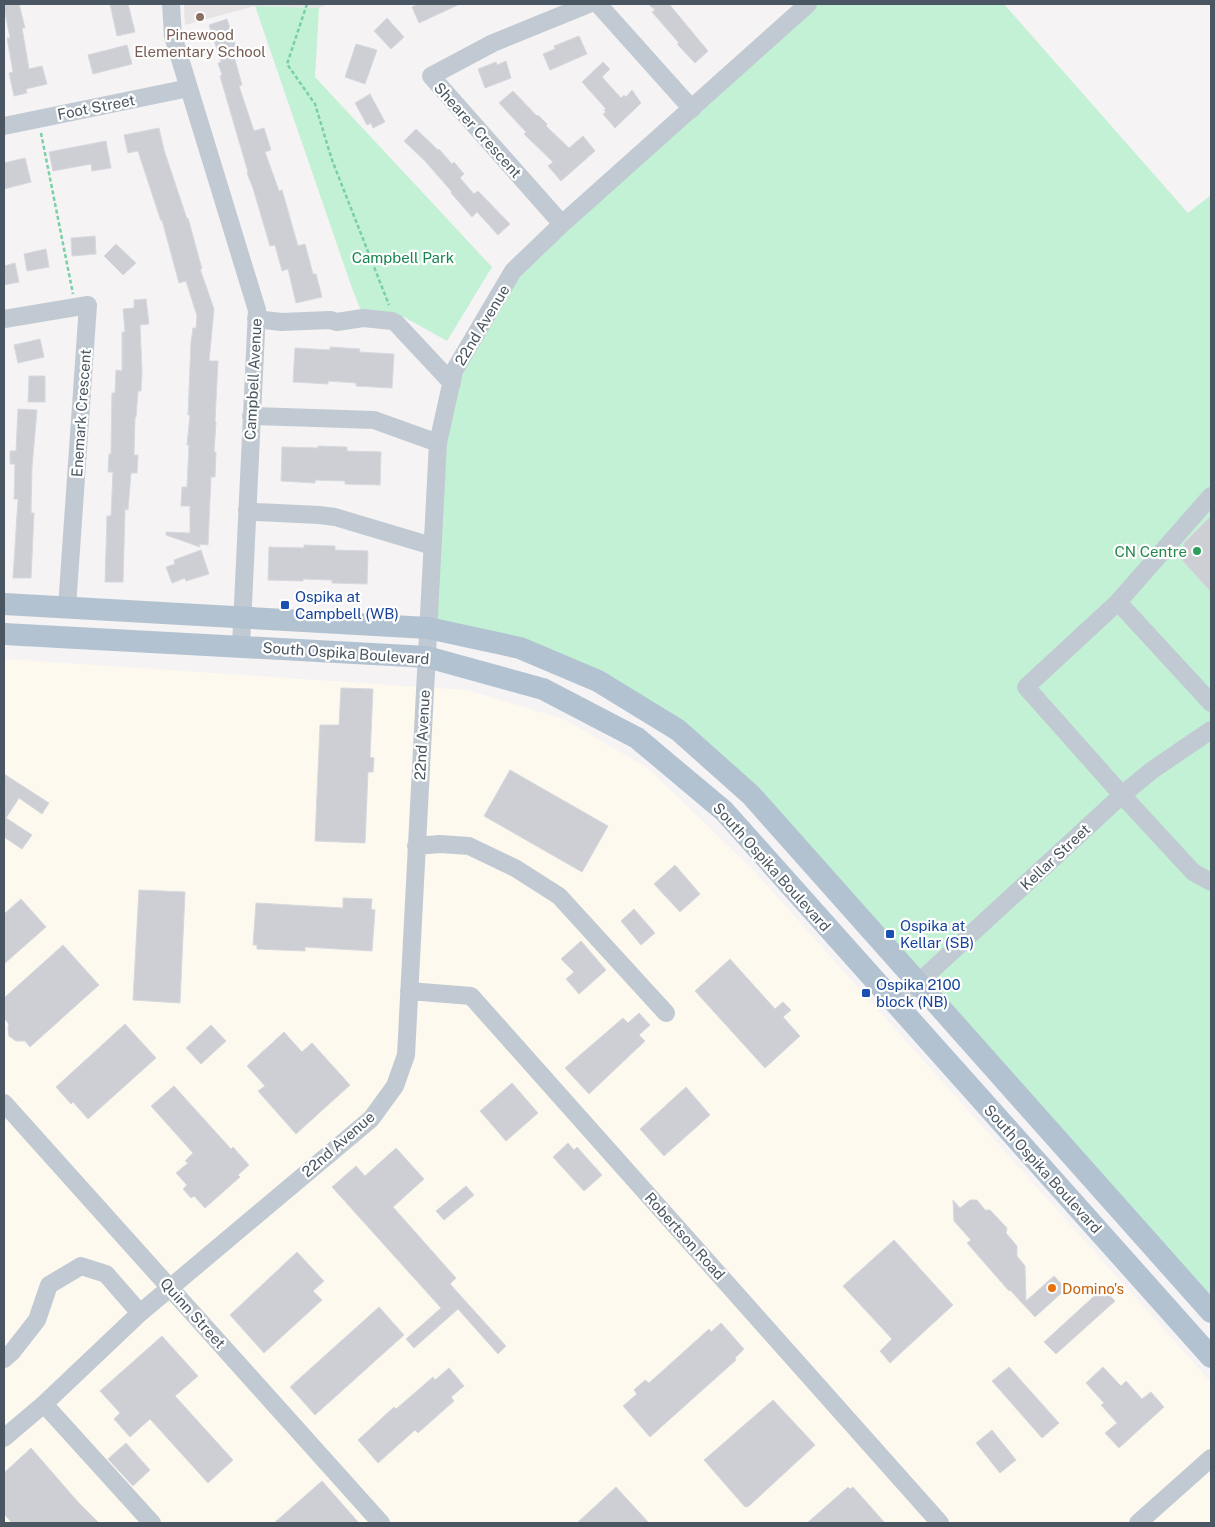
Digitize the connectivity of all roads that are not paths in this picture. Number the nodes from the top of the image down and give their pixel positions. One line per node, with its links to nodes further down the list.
1 (171, 4): 5 (street, Campbell Avenue)
2 (590, 4): 8 (street, Shearer Crescent)
3 (598, 4): 6 (street)
4 (808, 4): 6 (street, 22nd Avenue)
5 (189, 88): 7 (street, Foot Street); 10 (street, Campbell Avenue)
6 (692, 109): 8 (street, 22nd Avenue)
7 (4, 126)
8 (562, 224): 11 (street, 22nd Avenue)
9 (4, 319): 19 (street, Enemark Crescent)
10 (256, 319): 11 (street); 12 (street, Campbell Avenue)
11 (452, 384): 13 (street, 22nd Avenue)
12 (252, 416): 13 (street); 15 (street, Campbell Avenue)
13 (438, 443): 16 (street, 22nd Avenue)
14 (1211, 496): 17 (street)
15 (247, 510): 16 (street); 20 (street, Campbell Avenue)
16 (432, 546): 21 (street, 22nd Avenue)
17 (1118, 602): 25 (street); 27 (street)
18 (4, 604): 19 (main road, South Ospika Boulevard)
19 (67, 607): 20 (main road, South Ospika Boulevard)
20 (242, 617): 21 (main road, South Ospika Boulevard); 23 (street, Campbell Avenue)
21 (428, 628): 24 (street, 22nd Avenue); 30 (main road, South Ospika Boulevard)
22 (4, 634): 23 (main road, South Ospika Boulevard)
23 (241, 646): 24 (main road, South Ospika Boulevard)
24 (427, 657): 28 (street, 22nd Avenue); 32 (main road, South Ospika Boulevard)
25 (1211, 703)
26 (1211, 730): 27 (street, Kellar Street)
27 (1122, 795): 29 (street); 30 (street, Kellar Street)
28 (416, 846): 31 (street, 22nd Avenue); 33 (street)
29 (1211, 882)
30 (918, 983): 32 (street, Kellar Street); 36 (main road, South Ospika Boulevard)
31 (409, 991): 35 (street, 22nd Avenue); 45 (street, Robertson Road)
32 (895, 1003): 38 (main road, South Ospika Boulevard)
33 (666, 1013)
34 (4, 1103): 35 (street, Quinn Street)
35 (170, 1287): 37 (street, 22nd Avenue); 44 (street, Quinn Street)
36 (1211, 1312)
37 (140, 1313): 39 (street); 40 (street, 22nd Avenue)
38 (1211, 1357)
39 (4, 1359)
40 (44, 1404): 41 (street, 22nd Avenue); 43 (street)
41 (4, 1438)
42 (1211, 1458): 46 (street)
43 (152, 1523)
44 (381, 1523)
45 (940, 1523)
46 (1138, 1523)

